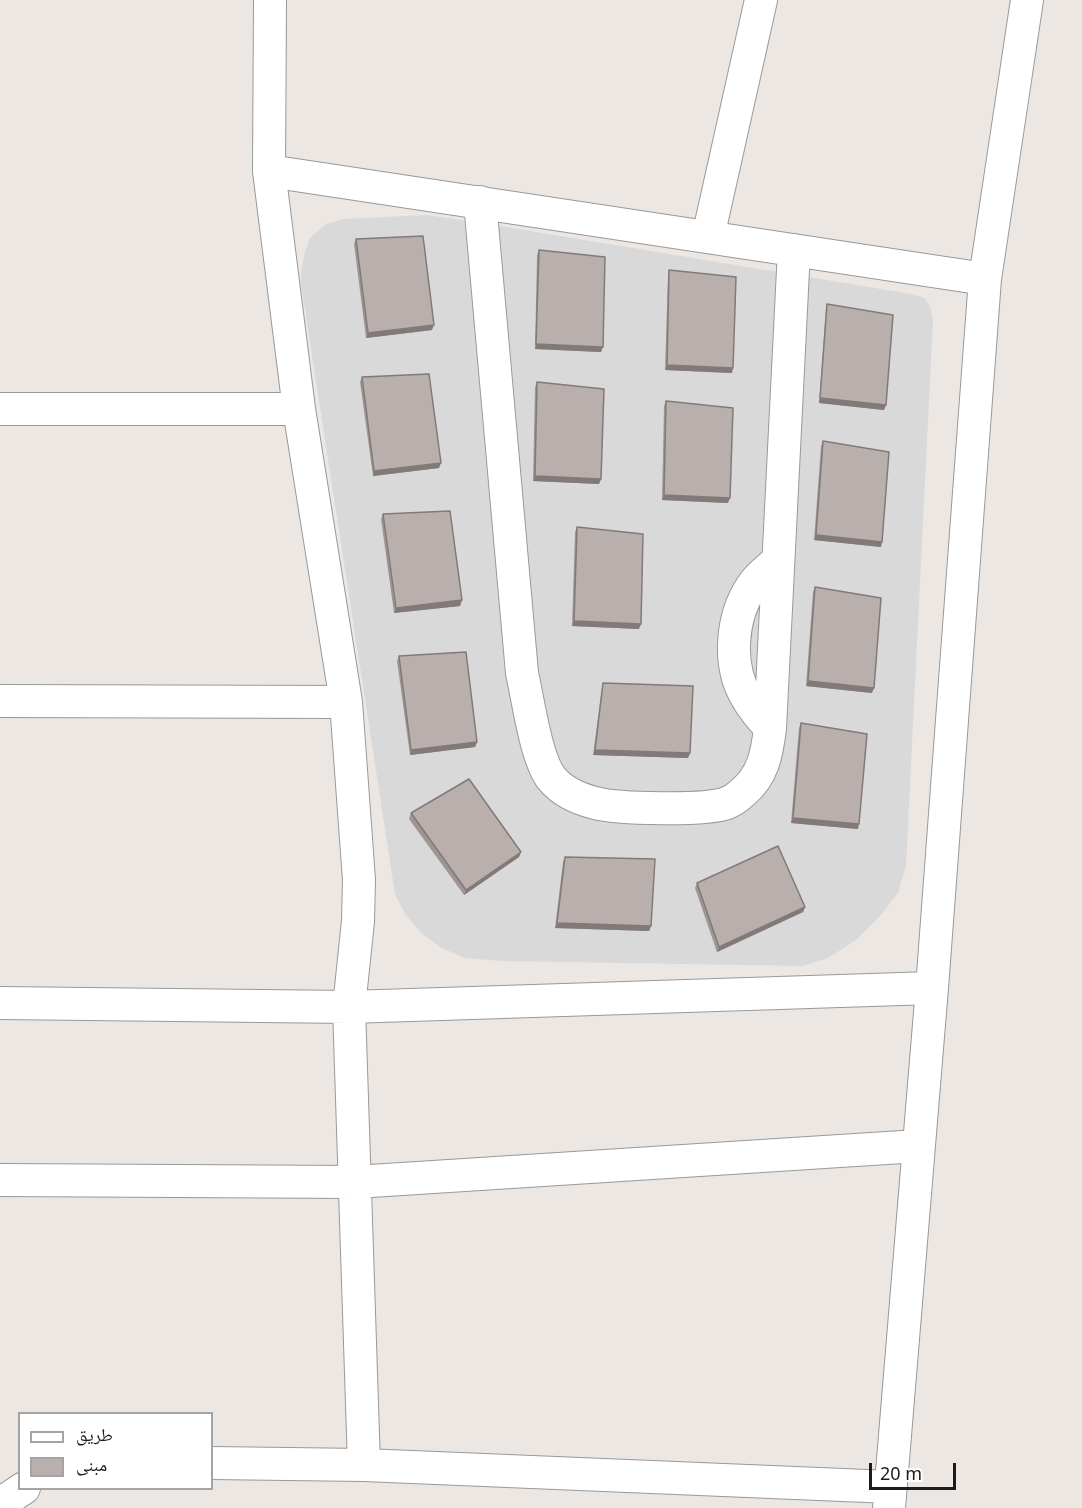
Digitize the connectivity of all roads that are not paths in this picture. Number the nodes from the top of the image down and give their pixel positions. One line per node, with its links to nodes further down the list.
1 (270, 0): 4 (street)
2 (760, 0): 6 (street)
3 (1027, 0): 8 (street)
4 (269, 171): 5 (street); 10 (street)
5 (480, 202): 6 (street); 7 (street)
6 (708, 237): 7 (street)
7 (794, 250): 8 (street)
8 (985, 279): 13 (street)
9 (0, 409): 10 (street)
10 (300, 409): 12 (street)
11 (0, 701): 12 (street)
12 (346, 702): 15 (street)
13 (932, 988): 15 (street); 16 (street)
14 (0, 1003): 15 (street)
15 (349, 1007): 18 (street)
16 (918, 1146): 18 (street); 22 (street)
17 (0, 1180): 18 (street)
18 (355, 1182): 20 (street)
19 (213, 1463): 20 (street)
20 (364, 1465): 22 (street)
21 (21, 1490): 23 (street)
22 (890, 1497)
23 (0, 1504)

